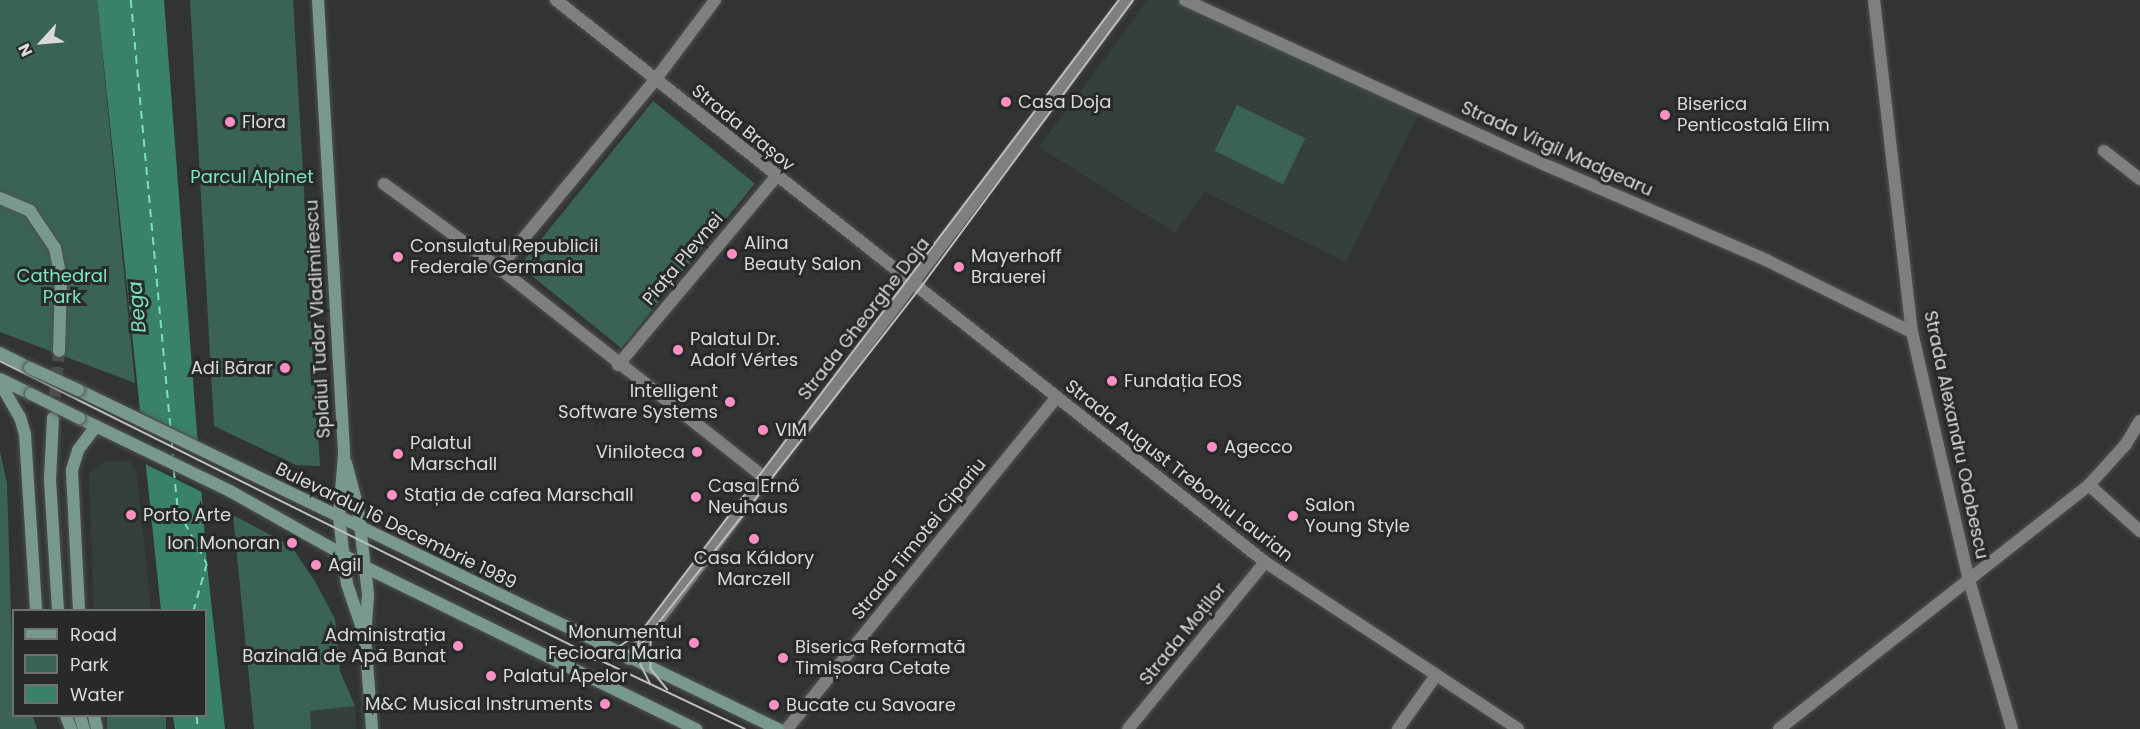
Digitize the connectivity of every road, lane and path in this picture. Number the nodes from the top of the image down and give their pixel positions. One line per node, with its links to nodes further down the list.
1 (318, 0): 24 (main road, Splaiul Tudor Vladimirescu)
2 (556, 0): 7 (street, Strada Brașov)
3 (715, 0): 7 (street)
4 (1127, 0): 14 (street, Strada Gheorghe Doja)
5 (1185, 0): 15 (street, Strada Virgil Madgearu)
6 (1874, 0): 15 (street, Strada Alexandru Odobescu)
7 (655, 80): 9 (street, Strada Brașov); 13 (street)
8 (2104, 151): 10 (street)
9 (776, 177): 14 (street, Strada Brașov); 18 (street, Piața Plevnei)
10 (2140, 179)
11 (384, 184): 13 (street)
12 (0, 198): 16 (main road)
13 (499, 268): 18 (street)
14 (911, 285): 20 (street, Strada August Treboniu Laurian); 25 (street, Strada Gheorghe Doja)
15 (1912, 332): 33 (street, Strada Alexandru Odobescu)
16 (59, 351)
17 (0, 353): 27 (main road, Bulevardul 16 Decembrie 1989, bridge)
18 (618, 365): 25 (street)
19 (0, 381): 23 (main road, bridge); 34 (main road)
20 (1055, 399): 31 (street, Strada August Treboniu Laurian); 43 (street, Strada Timotei Cipariu)
21 (53, 418): 35 (main road)
22 (2140, 421): 26 (street)
23 (102, 429): 30 (main road); 36 (main road)
24 (344, 455): 27 (main road, Splaiul Tudor Vladimirescu); 28 (main road, Splaiul Tudor Vladimirescu)
25 (765, 478): 38 (street, Strada Gheorghe Doja)
26 (2089, 485): 29 (street); 33 (street)
27 (339, 517): 28 (main road, Bulevardul 16 Decembrie 1989); 30 (main road, Splaiul Tudor Vladimirescu)
28 (361, 527): 32 (main road, Splaiul Tudor Vladimirescu); 38 (main road, Bulevardul 16 Decembrie 1989)
29 (2140, 531)
30 (344, 556): 32 (main road); 37 (main road, Splaiul Tudor Vladimirescu)
31 (1265, 562): 39 (street, Strada August Treboniu Laurian); 44 (street, Strada Moților)
32 (365, 567): 37 (main road, Splaiul Tudor Vladimirescu); 41 (main road)
33 (1969, 580): 47 (street); 48 (street, Strada Alexandru Odobescu)
34 (36, 609)
35 (58, 609)
36 (79, 609)
37 (365, 637): 40 (main road, Splaiul Tudor Vladimirescu)
38 (629, 660): 42 (main road, Bulevardul 16 Decembrie 1989)
39 (1435, 677): 45 (street); 46 (street, Strada August Treboniu Laurian)
40 (372, 729)
41 (696, 729)
42 (778, 729)
43 (787, 729)
44 (1128, 729)
45 (1398, 729)
46 (1518, 729)
47 (1779, 729)
48 (2012, 729)

